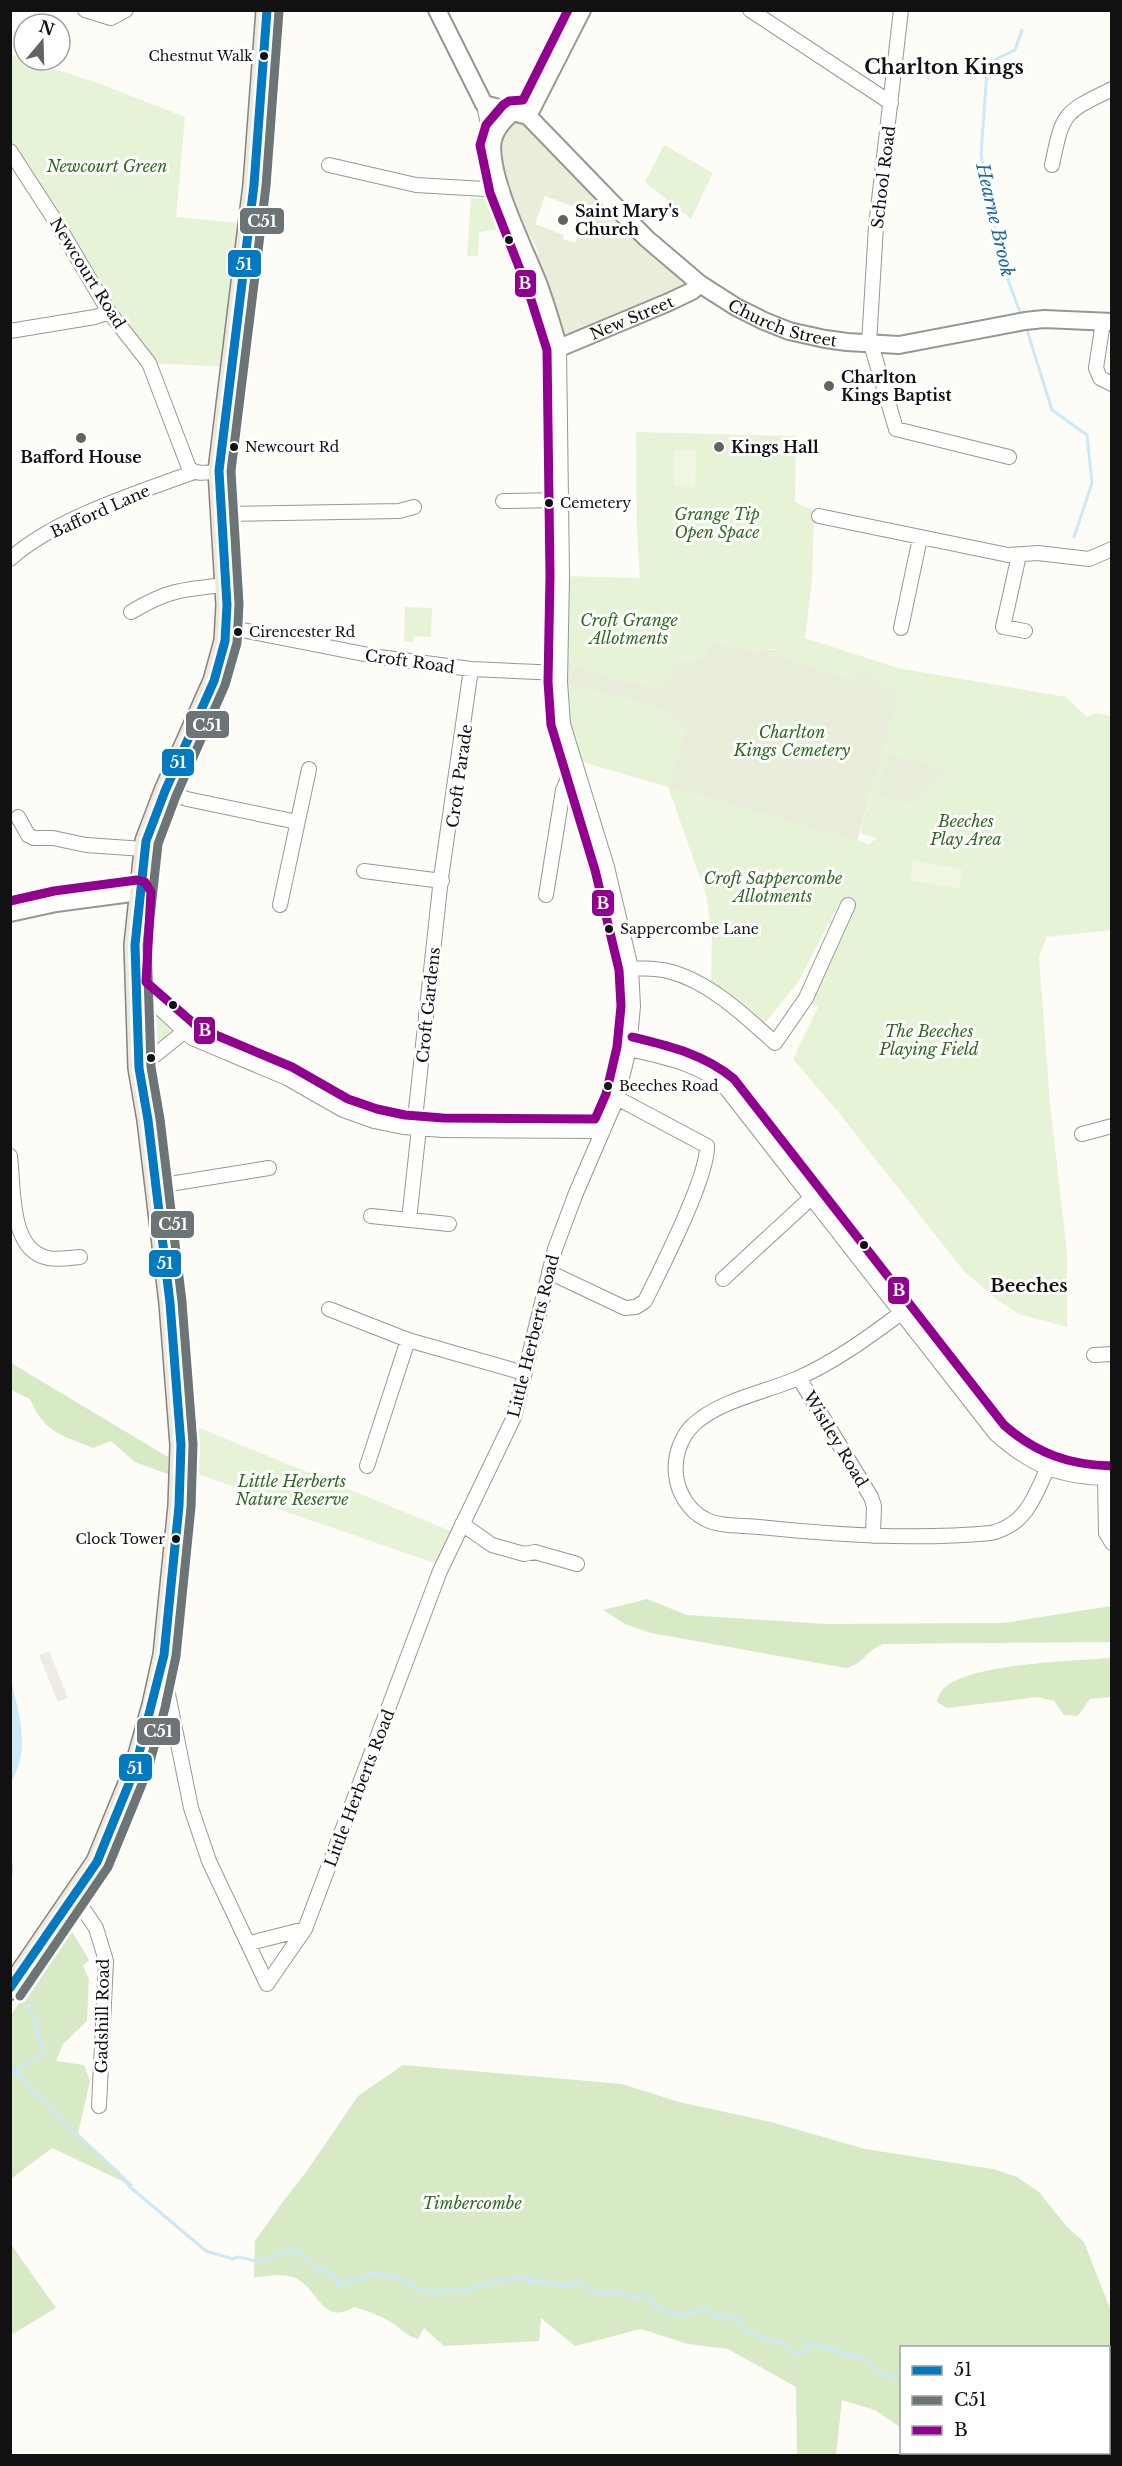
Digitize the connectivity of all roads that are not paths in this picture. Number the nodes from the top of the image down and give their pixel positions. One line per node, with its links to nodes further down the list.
1 (85, 10): 2 (street)
2 (126, 10)
3 (267, 10): 25 (main road)
4 (437, 10): 10 (street)
5 (582, 10): 11 (street)
6 (750, 10): 9 (street)
7 (901, 10): 9 (street, School Road)
8 (1112, 89): 15 (street)
9 (891, 103): 21 (street, School Road)
10 (484, 104): 11 (street); 12 (street)
11 (520, 114): 12 (street); 17 (street, Church Street)
12 (492, 145): 16 (street)
13 (10, 151): 18 (street, Newcourt Road)
14 (329, 165): 16 (street)
15 (1052, 165)
16 (502, 190): 22 (street)
17 (700, 284): 21 (street, Church Street); 22 (street, New Street)
18 (109, 312): 20 (street); 26 (street, Newcourt Road)
19 (1107, 322): 21 (street, Church Street); 23 (street)
20 (10, 332)
21 (870, 344): 24 (street, School Road)
22 (560, 348): 27 (street, Little Herberts Road)
23 (1112, 384)
24 (1009, 457)
25 (219, 471): 26 (street); 30 (main road)
26 (194, 472): 35 (street, Bafford Lane)
27 (560, 500): 28 (street); 42 (street, Little Herberts Road)
28 (503, 501)
29 (414, 507): 30 (street)
30 (220, 514): 36 (main road)
31 (819, 516): 32 (street)
32 (920, 538): 34 (street); 39 (street)
33 (1112, 549): 34 (street)
34 (1018, 555): 40 (street)
35 (10, 559)
36 (225, 585): 37 (street); 38 (main road)
37 (131, 612)
38 (227, 627): 41 (street, Croft Road); 45 (main road)
39 (901, 628)
40 (1025, 631)
41 (471, 669): 42 (street, Croft Road); 50 (street, Croft Gardens)
42 (560, 673): 43 (street, Little Herberts Road)
43 (574, 765): 52 (street); 56 (street, Little Herberts Road)
44 (309, 769): 47 (street)
45 (165, 791): 47 (street); 48 (main road)
46 (18, 816): 48 (street)
47 (297, 822): 53 (street)
48 (144, 849): 51 (main road)
49 (364, 871): 50 (street)
50 (442, 881): 63 (street, Croft Gardens)
51 (139, 892): 55 (street); 57 (main road)
52 (546, 895)
53 (280, 905)
54 (848, 905): 56 (street)
55 (10, 913)
56 (631, 968): 59 (street, Little Herberts Road)
57 (134, 988): 58 (street); 60 (main road)
58 (185, 1031): 60 (street); 63 (street)
59 (629, 1049): 61 (street, Little Herberts Road); 69 (street)
60 (139, 1068): 68 (main road)
61 (617, 1098): 64 (street, Little Herberts Road); 74 (street)
62 (1112, 1126): 65 (street)
63 (416, 1128): 64 (street); 71 (street, Croft Gardens)
64 (603, 1131): 74 (street, Little Herberts Road)
65 (1082, 1134)
66 (10, 1156): 73 (street)
67 (269, 1168): 68 (street)
68 (157, 1186): 90 (main road)
69 (812, 1197): 75 (street); 77 (street)
70 (371, 1216): 71 (street)
71 (409, 1220): 72 (street)
72 (449, 1224)
73 (80, 1257)
74 (549, 1272): 81 (street, Little Herberts Road)
75 (723, 1279)
76 (329, 1309): 78 (street)
77 (900, 1313): 82 (street); 84 (street)
78 (408, 1340): 81 (street); 83 (street)
79 (1112, 1354): 80 (street)
80 (1094, 1355)
81 (524, 1373): 86 (street, Little Herberts Road)
82 (798, 1378): 87 (street, Wistley Road); 87 (street)
83 (367, 1466)
84 (1047, 1469): 85 (street); 87 (street)
85 (1108, 1478): 88 (street)
86 (462, 1524): 89 (street); 92 (street, Little Herberts Road)
87 (873, 1536)
88 (1112, 1543)
89 (577, 1564)
90 (157, 1684): 91 (main road); 93 (street)
91 (75, 1897): 94 (main road); 95 (street, Gadshill Road)
92 (305, 1929): 93 (street); 93 (street, Little Herberts Road)
93 (250, 1943)
94 (10, 1989)
95 (99, 2106)

